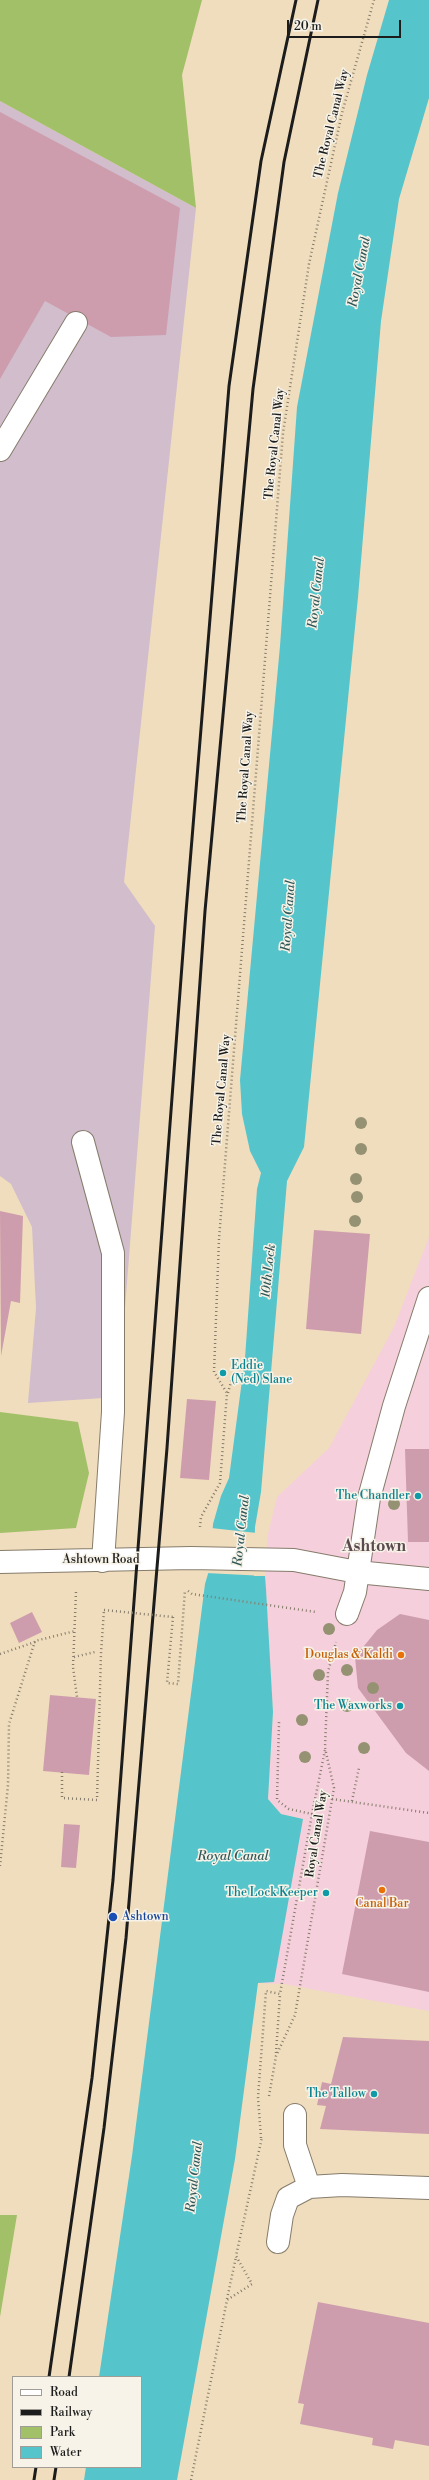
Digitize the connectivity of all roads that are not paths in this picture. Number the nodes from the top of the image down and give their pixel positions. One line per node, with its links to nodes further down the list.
1 (76, 323): 2 (street)
2 (0, 450)
3 (83, 1142): 5 (street)
4 (429, 1298): 7 (street)
5 (103, 1560): 6 (street, Ashtown Road); 7 (street, Ashtown Road)
6 (0, 1562)
7 (358, 1572): 8 (street); 9 (street)
8 (429, 1579)
9 (347, 1614)
10 (295, 2115): 11 (street)
11 (309, 2187): 12 (street); 13 (street)
12 (429, 2188)
13 (278, 2242)

